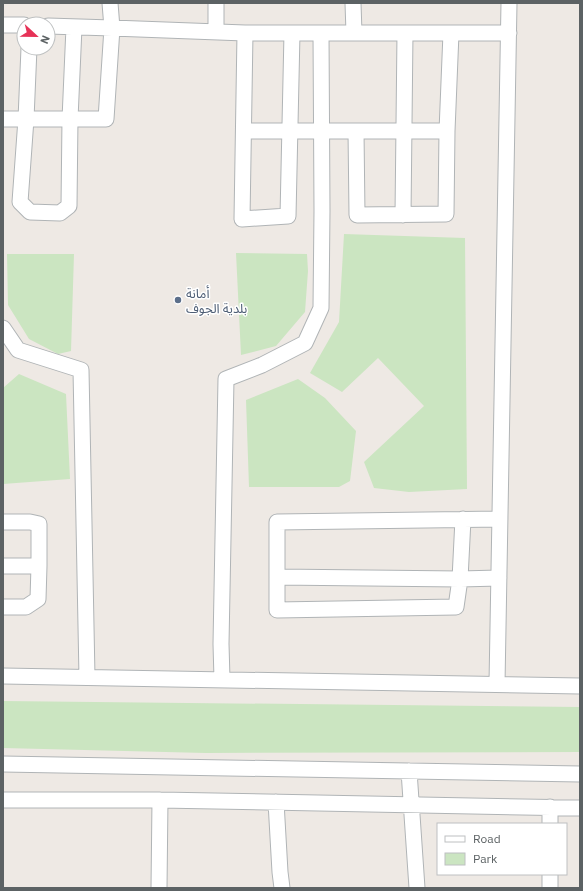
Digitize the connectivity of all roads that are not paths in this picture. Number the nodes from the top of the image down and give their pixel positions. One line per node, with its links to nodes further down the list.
1 (110, 3): 9 (street)
2 (216, 3): 10 (street)
3 (353, 3): 14 (street)
4 (509, 3): 17 (street)
5 (3, 25): 6 (street)
6 (16, 25)
7 (56, 26): 8 (street)
8 (74, 27): 9 (street); 21 (street)
9 (112, 28): 10 (street); 21 (street)
10 (216, 32): 11 (street)
11 (245, 33): 12 (street); 23 (street)
12 (292, 33): 13 (street); 22 (street)
13 (322, 33): 14 (street); 24 (street)
14 (354, 33): 15 (street)
15 (404, 33): 16 (street); 26 (street)
16 (451, 33): 17 (street); 27 (street)
17 (509, 33): 30 (street)
18 (29, 56): 20 (street)
19 (3, 119): 20 (street)
20 (26, 119): 21 (street); 21 (street)
21 (70, 119)
22 (290, 130): 23 (street); 23 (street); 24 (street)
23 (244, 131)
24 (322, 131): 25 (street); 41 (street)
25 (356, 131): 26 (street); 28 (street)
26 (404, 131): 27 (street); 28 (street)
27 (448, 131): 28 (street)
28 (403, 215)
29 (3, 328): 40 (street)
30 (500, 519): 31 (street); 36 (street)
31 (463, 520): 35 (street); 37 (street)
32 (3, 522): 34 (street)
33 (3, 566): 34 (street)
34 (39, 566): 38 (street)
35 (277, 577): 37 (street); 37 (street)
36 (499, 578): 37 (street); 42 (street)
37 (460, 579)
38 (3, 607)
39 (3, 676): 40 (street)
40 (87, 677): 41 (street)
41 (222, 679): 42 (street)
42 (497, 684): 43 (street)
43 (580, 686)
44 (3, 764): 45 (street)
45 (409, 771): 46 (street); 50 (street)
46 (580, 774)
47 (3, 800): 48 (street)
48 (160, 800): 49 (street); 55 (street)
49 (276, 802): 50 (street); 56 (street)
50 (410, 805): 51 (street); 57 (street)
51 (550, 807): 52 (street); 53 (street)
52 (580, 808)
53 (550, 823)
54 (550, 875): 58 (street)
55 (159, 888)
56 (282, 888)
57 (417, 888)
58 (550, 888)

